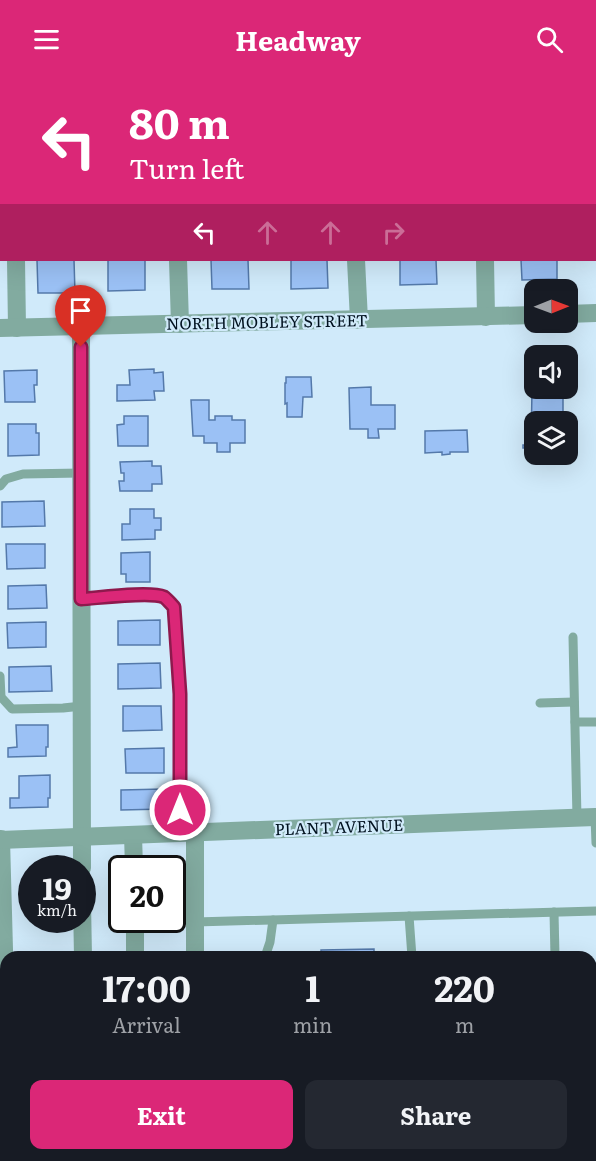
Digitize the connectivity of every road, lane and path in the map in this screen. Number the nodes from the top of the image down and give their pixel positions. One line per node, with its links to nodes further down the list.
1 (16, 261): 12 (street)
2 (178, 261): 10 (street)
3 (356, 261): 9 (street)
4 (485, 261): 8 (street)
5 (596, 313): 6 (street)
6 (578, 314)
7 (524, 315): 8 (street, NORTH MOBLEY STREET)
8 (486, 317): 9 (street, NORTH MOBLEY STREET)
9 (359, 320): 10 (street, NORTH MOBLEY STREET)
10 (180, 324): 11 (street, NORTH MOBLEY STREET)
11 (81, 326): 12 (street, NORTH MOBLEY STREET); 13 (street)
12 (9, 328)
13 (81, 472): 14 (lane); 15 (street)
14 (0, 486)
15 (81, 599): 20 (street); 24 (lane)
16 (573, 637): 18 (lane)
17 (0, 676): 20 (lane)
18 (574, 702): 19 (lane); 21 (lane)
19 (540, 703)
20 (82, 706): 26 (street)
21 (575, 722): 22 (lane); 23 (lane)
22 (596, 722)
23 (586, 817): 24 (street, PLANT AVENUE); 28 (lane)
24 (187, 833): 25 (street, PLANT AVENUE); 35 (street)
25 (133, 835): 26 (street, PLANT AVENUE); 30 (street)
26 (82, 837): 27 (street, PLANT AVENUE); 29 (street)
27 (1, 839): 38 (street)
28 (596, 843)
29 (82, 855)
30 (134, 855)
31 (596, 911): 32 (lane)
32 (554, 912): 33 (lane); 44 (lane)
33 (409, 916): 34 (lane); 43 (lane)
34 (273, 920): 35 (lane); 42 (lane)
35 (195, 922): 41 (street)
36 (83, 933): 39 (street)
37 (135, 933): 40 (street)
38 (4, 951)
39 (83, 951)
40 (135, 951)
41 (195, 951)
42 (267, 951)
43 (412, 951)
44 (555, 951)

